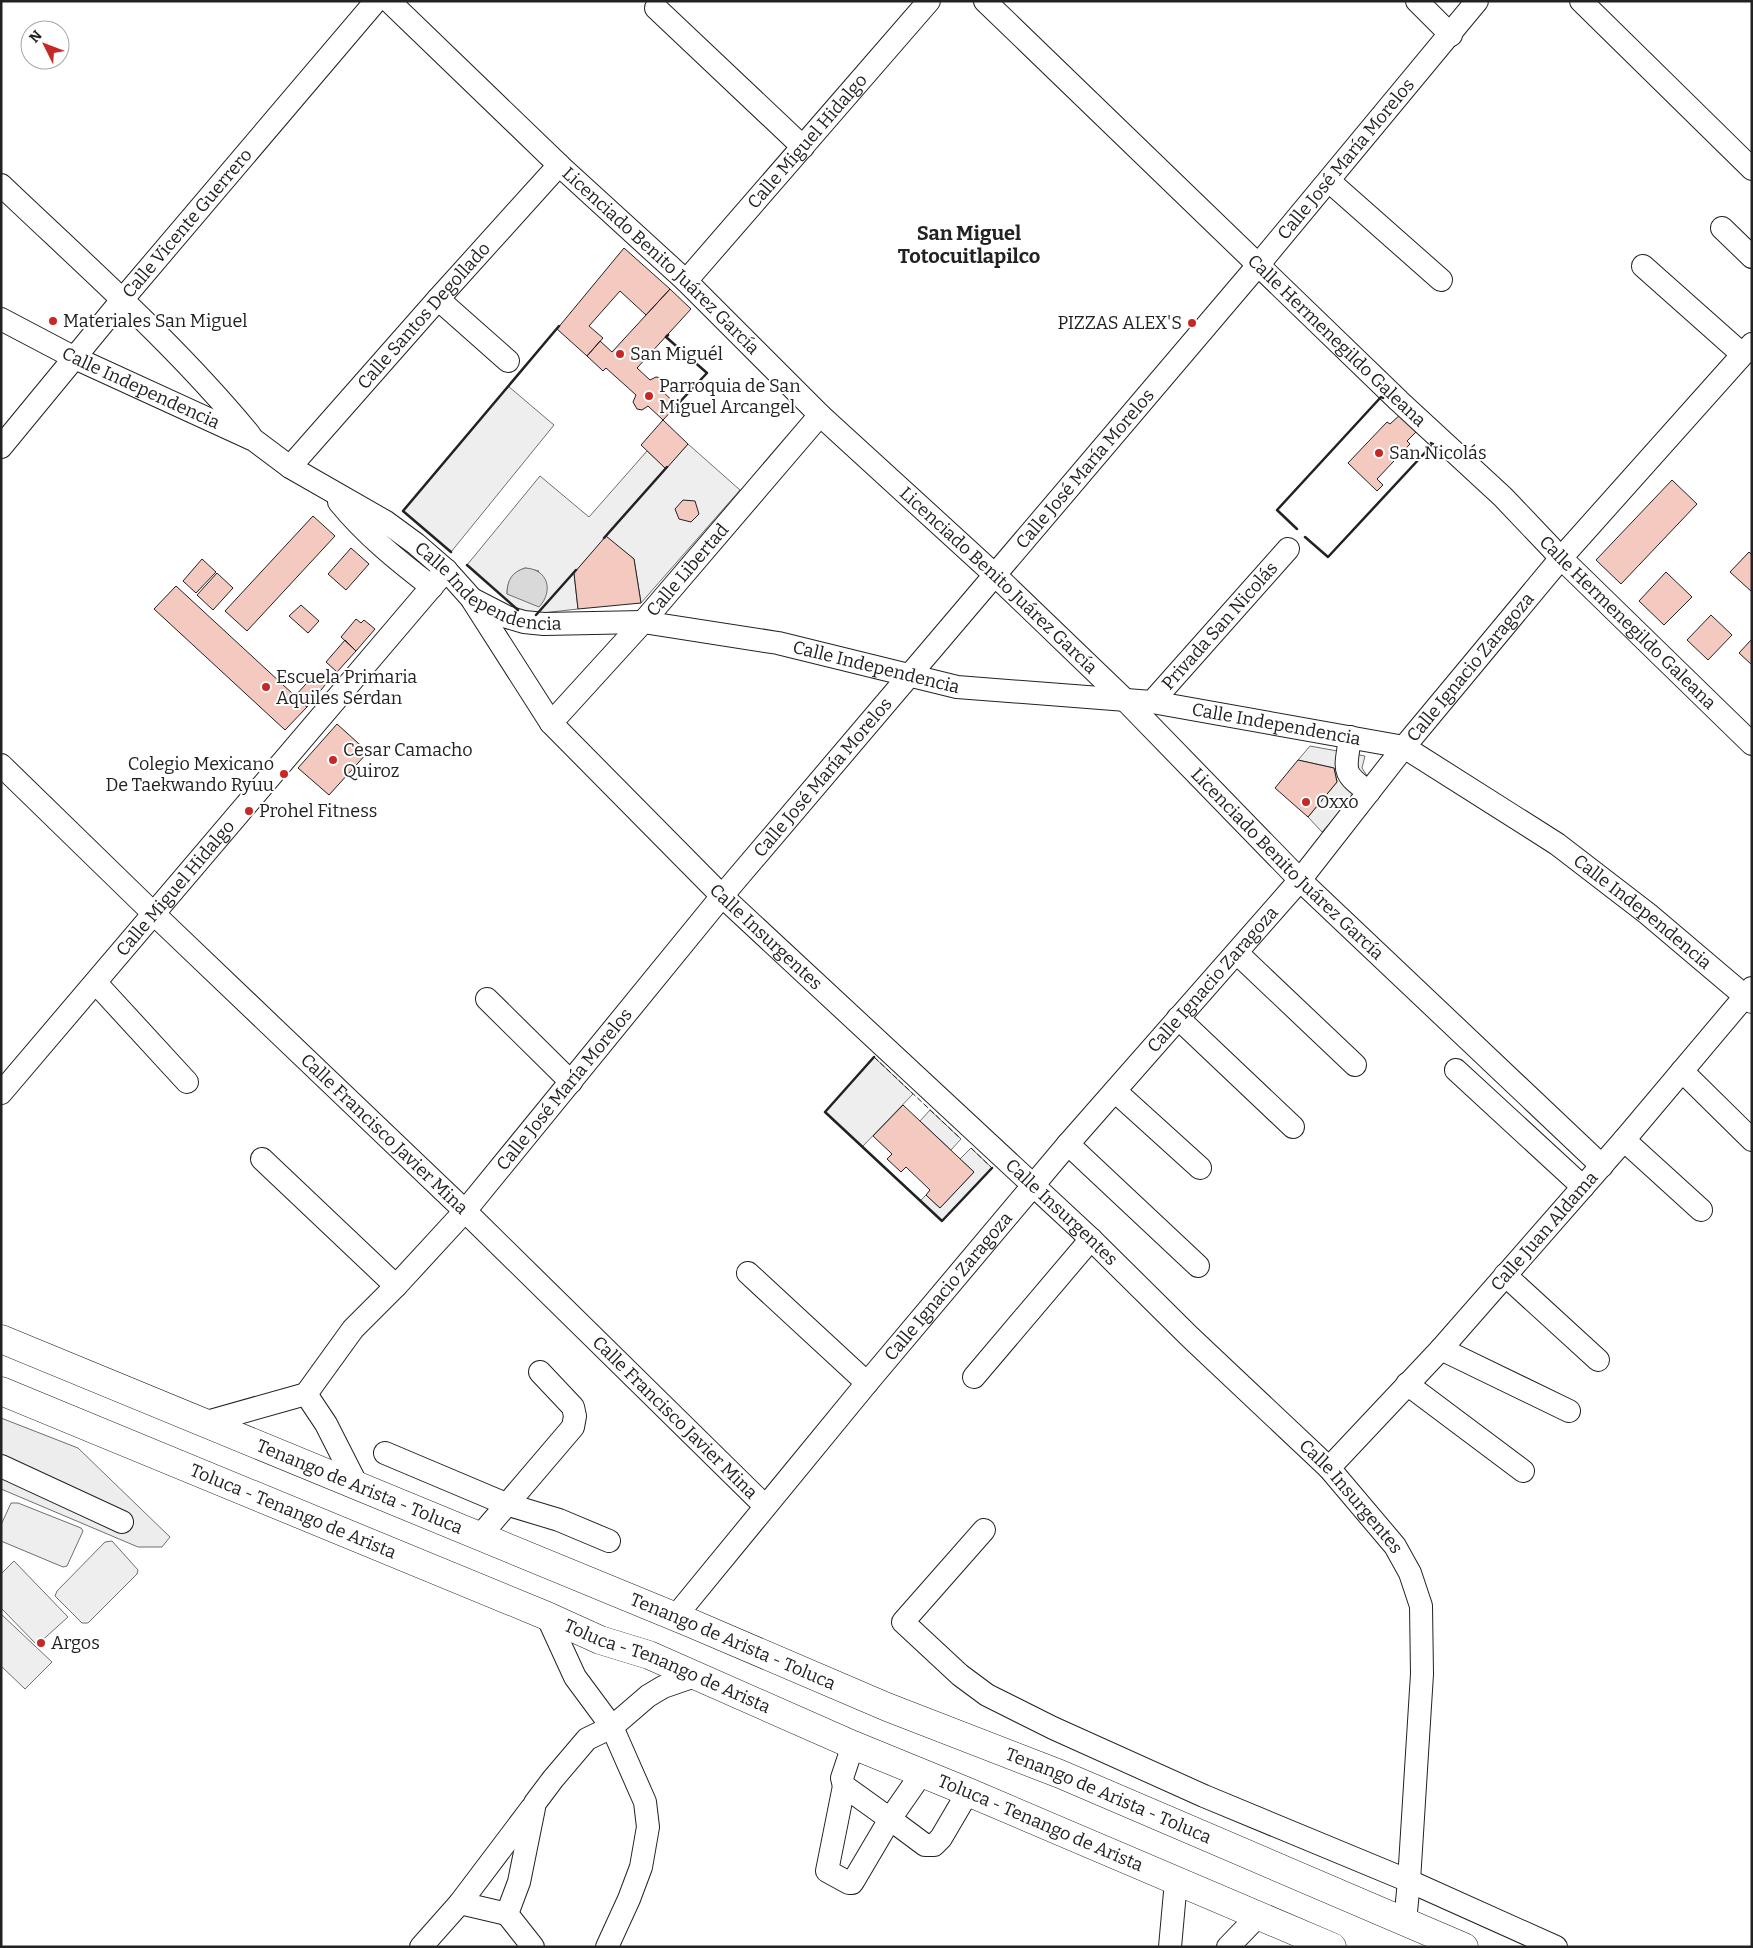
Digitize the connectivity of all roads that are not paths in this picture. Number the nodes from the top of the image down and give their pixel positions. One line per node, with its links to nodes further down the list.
1 (376, 1): 22 (street, Calle Vicente Guerrero)
2 (389, 1): 11 (street, Licenciado Benito Juárez García)
3 (929, 1): 10 (street, Calle Miguel Hidalgo)
4 (985, 1): 17 (street, Calle Hermenegildo Galeana)
5 (1417, 1): 9 (street)
6 (1477, 1): 9 (street, Calle José María Morelos)
7 (1581, 1): 12 (street)
8 (656, 8): 10 (street)
9 (1451, 35): 13 (street, Calle José María Morelos)
10 (803, 147): 20 (street, Calle Miguel Hidalgo)
11 (559, 165): 20 (street, Licenciado Benito Juárez García); 21 (street, Calle Santos Degollado)
12 (1752, 169)
13 (1329, 181): 17 (street, Calle José María Morelos); 19 (street)
14 (1, 185): 22 (street)
15 (1722, 228): 16 (street)
16 (1752, 257)
17 (1259, 264): 32 (street, Calle Hermenegildo Galeana); 33 (street, Calle José María Morelos)
18 (1643, 266): 24 (street)
19 (1441, 280)
20 (686, 281): 27 (street, Licenciado Benito Juárez García)
21 (438, 299): 26 (street); 30 (street, Calle Santos Degollado)
22 (122, 300): 25 (street, Calle Vicente Guerrero); 28 (street)
23 (1, 319): 25 (street, Calle Independencia)
24 (1747, 349): 32 (street, Calle Ignacio Zaragoza)
25 (75, 358): 28 (street, Calle Independencia); 29 (street, Calle Vicente Guerrero)
26 (508, 361)
27 (820, 414): 33 (street, Licenciado Benito Juárez García); 36 (street, Calle Libertad)
28 (254, 440): 30 (street, Calle Independencia)
29 (1, 447)
30 (290, 466): 34 (street, Calle Independencia)
31 (1288, 549): 39 (street, Privada San Nicolás)
32 (1561, 558): 42 (street, Calle Hermenegildo Galeana); 43 (street, Calle Ignacio Zaragoza)
33 (995, 575): 37 (street, Calle José María Morelos); 38 (street, Licenciado Benito Juárez García)
34 (439, 578): 35 (street, Calle Independencia); 48 (street, Calle Miguel Hidalgo)
35 (472, 599): 36 (street, Calle Independencia); 40 (street, Calle Insurgentes)
36 (643, 622): 37 (street, Calle Independencia); 40 (street, Calle Libertad)
37 (910, 676): 38 (street, Calle Independencia); 47 (street, Calle José María Morelos)
38 (1126, 700): 39 (street, Calle Independencia); 46 (street, Licenciado Benito Juárez García)
39 (1152, 702): 41 (street, Calle Independencia)
40 (551, 723): 47 (street, Calle Insurgentes)
41 (1350, 737): 43 (street, Calle Independencia); 45 (street)
42 (1752, 744)
43 (1404, 747): 45 (street, Calle Ignacio Zaragoza); 51 (street, Calle Independencia)
44 (1, 765): 48 (street, Calle Francisco Javier Mina)
45 (1369, 792): 46 (street, Calle Ignacio Zaragoza)
46 (1300, 880): 49 (street, Calle Ignacio Zaragoza); 66 (street, Licenciado Benito Juárez García)
47 (722, 896): 58 (street, Calle José María Morelos); 68 (street, Calle Insurgentes)
48 (153, 913): 50 (street, Calle Miguel Hidalgo); 71 (street, Calle Francisco Javier Mina)
49 (1237, 953): 53 (street, Calle Ignacio Zaragoza); 54 (street)
50 (96, 983): 57 (street); 60 (street, Calle Miguel Hidalgo)
51 (1749, 996): 56 (street, Calle Juan Aldama)
52 (487, 999): 58 (street)
53 (1178, 1018): 59 (street, Calle Ignacio Zaragoza); 61 (street)
54 (1356, 1065)
55 (1456, 1070): 69 (street)
56 (1682, 1072): 62 (street, Calle Juan Aldama); 63 (street)
57 (187, 1082)
58 (571, 1082): 71 (street, Calle José María Morelos)
59 (1116, 1091): 64 (street, Calle Ignacio Zaragoza); 67 (street)
60 (1, 1093)
61 (1293, 1127)
62 (1624, 1140): 66 (street, Calle Juan Aldama); 70 (street)
63 (1752, 1140)
64 (1068, 1144): 68 (street, Calle Ignacio Zaragoza); 73 (street)
65 (262, 1160): 76 (street)
66 (1602, 1166): 69 (street, Calle Juan Aldama)
67 (1200, 1168)
68 (1033, 1186): 72 (street, Calle Insurgentes); 82 (street, Calle Ignacio Zaragoza)
69 (1583, 1187): 75 (street, Calle Juan Aldama)
70 (1701, 1210)
71 (465, 1211): 76 (street, Calle José María Morelos); 94 (street, Calle Francisco Javier Mina)
72 (1091, 1238): 81 (street); 90 (street, Calle Insurgentes)
73 (1198, 1266)
74 (748, 1273): 82 (street)
75 (1505, 1275): 78 (street, Calle Juan Aldama); 79 (street)
76 (396, 1286): 85 (street, Calle José María Morelos)
77 (1, 1339): 87 (highway, Tenango de Arista - Toluca)
78 (1441, 1349): 83 (street, Calle Juan Aldama); 86 (street)
79 (1598, 1360)
80 (540, 1372): 93 (street)
81 (974, 1377)
82 (867, 1383): 94 (street, Calle Ignacio Zaragoza)
83 (1407, 1384): 90 (street, Calle Juan Aldama); 91 (street)
84 (1, 1392): 99 (highway, Toluca - Tenango de Arista)
85 (306, 1394): 87 (street); 92 (street)
86 (1569, 1411)
87 (203, 1423): 92 (highway, Tenango de Arista - Toluca)
88 (385, 1453): 93 (street)
89 (1, 1466): 95 (street)
90 (1329, 1468): 110 (street, Calle Insurgentes)
91 (1523, 1471)
92 (358, 1487): 97 (highway, Tenango de Arista - Toluca)
93 (506, 1504): 97 (street); 98 (street)
94 (765, 1506): 100 (street, Calle Ignacio Zaragoza)
95 (122, 1522)
96 (984, 1530): 110 (street)
97 (480, 1536): 100 (highway, Tenango de Arista - Toluca)
98 (608, 1541)
99 (547, 1616): 101 (highway, Toluca - Tenango de Arista); 102 (street)
100 (675, 1617): 114 (highway, Tenango de Arista - Toluca)
101 (695, 1676): 102 (street); 103 (highway, Toluca - Tenango de Arista)
102 (612, 1727): 107 (street); 117 (street)
103 (853, 1745): 104 (highway, Toluca - Tenango de Arista); 105 (street)
104 (922, 1773): 106 (highway, Toluca - Tenango de Arista); 108 (street)
105 (844, 1786): 108 (street); 108 (street)
106 (968, 1792): 108 (street); 109 (highway, Toluca - Tenango de Arista)
107 (535, 1803): 111 (street); 112 (street)
108 (890, 1820)
109 (1176, 1881): 113 (highway, Toluca - Tenango de Arista); 118 (street)
110 (1410, 1881): 114 (street, Calle Insurgentes); 122 (street)
111 (460, 1903): 112 (street); 115 (street)
112 (507, 1914): 116 (street)
113 (1258, 1916): 119 (street); 120 (highway, Toluca - Tenango de Arista)
114 (1405, 1922): 121 (highway, Tenango de Arista - Toluca)
115 (421, 1947)
116 (533, 1947)
117 (607, 1947)
118 (1170, 1947)
119 (1228, 1947)
120 (1332, 1947)
121 (1464, 1947)
122 (1556, 1947)

